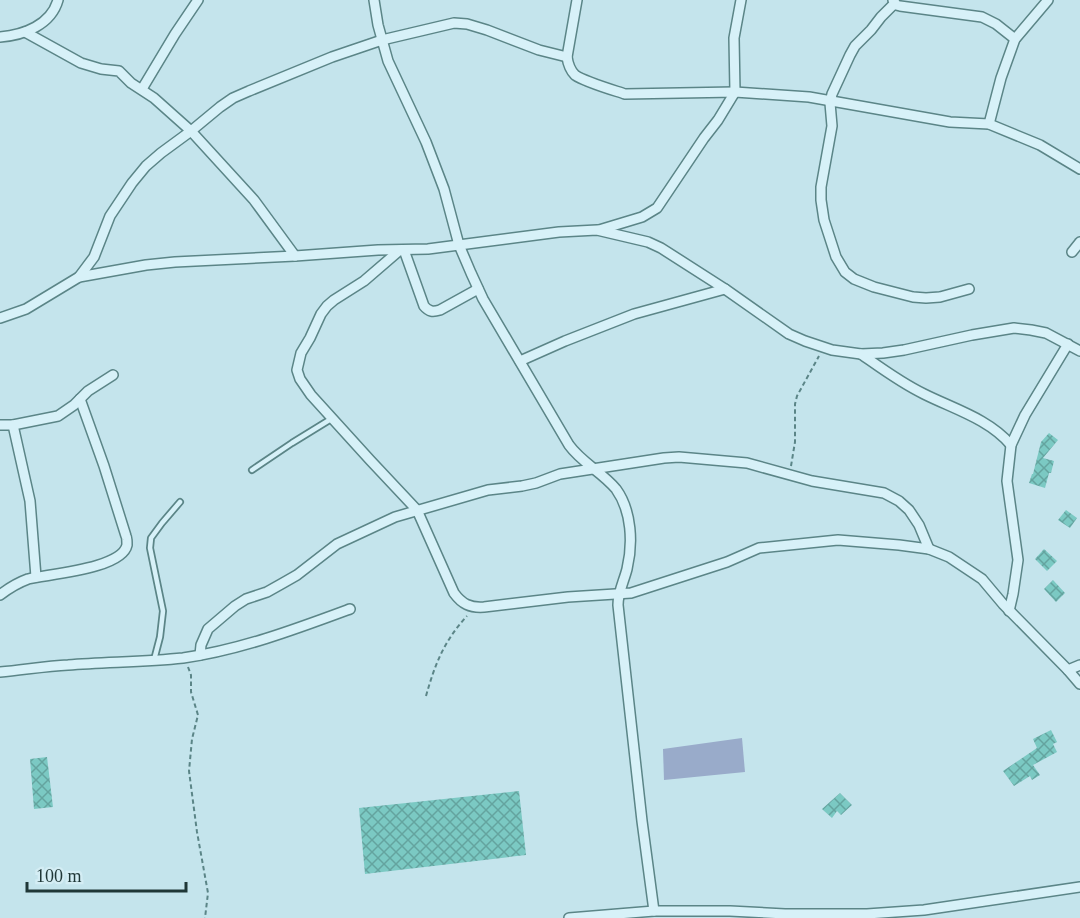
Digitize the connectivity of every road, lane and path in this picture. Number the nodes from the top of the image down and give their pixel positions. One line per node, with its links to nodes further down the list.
1 (58, 0): 8 (street)
2 (198, 0): 13 (street)
3 (374, 0): 11 (street)
4 (577, 0): 12 (street)
5 (741, 0): 14 (street)
6 (1048, 0): 10 (street)
7 (894, 1): 10 (street); 15 (street)
8 (25, 32): 9 (street); 13 (street)
9 (0, 37)
10 (1015, 39): 16 (street)
11 (382, 40): 12 (street); 17 (street); 21 (street)
12 (567, 57): 14 (street)
13 (142, 89): 17 (street)
14 (735, 92): 15 (street); 19 (street)
15 (831, 100): 16 (street); 28 (street)
16 (989, 124): 18 (street)
17 (191, 131): 24 (street); 25 (street)
18 (1080, 169)
19 (597, 231): 21 (street); 27 (street)
20 (1080, 242): 23 (street)
21 (459, 245): 22 (street); 26 (street)
22 (402, 250): 24 (street); 26 (street); 37 (street)
23 (1072, 252)
24 (294, 256): 25 (street)
25 (79, 277): 29 (street)
26 (478, 289): 34 (street)
27 (725, 289): 31 (street); 34 (street)
28 (969, 289)
29 (0, 318)
30 (1068, 344): 32 (street); 33 (street); 40 (street)
31 (822, 346): 33 (street); 43 (path)
32 (1080, 351)
33 (861, 354): 40 (street)
34 (520, 361): 41 (street)
35 (113, 375): 36 (street)
36 (80, 399): 39 (street); 47 (street)
37 (331, 419): 42 (lane); 45 (street)
38 (0, 425): 39 (street)
39 (13, 425): 47 (street)
40 (1011, 445): 52 (street)
41 (594, 469): 43 (street); 45 (street); 48 (street)
42 (252, 470)
43 (788, 475): 46 (street)
44 (180, 502): 55 (lane)
45 (417, 510): 50 (street); 53 (street)
46 (929, 549): 48 (street); 52 (street)
47 (36, 577): 49 (street)
48 (619, 594): 50 (street); 62 (street)
49 (0, 595)
50 (476, 608): 60 (path)
51 (350, 609): 53 (street)
52 (1009, 611): 57 (street)
53 (200, 655): 54 (street)
54 (183, 658): 55 (street); 63 (path)
55 (154, 660): 58 (street)
56 (1080, 665): 57 (street)
57 (1068, 670): 59 (street)
58 (0, 672)
59 (1080, 684)
60 (426, 696)
61 (1080, 887): 62 (street)
62 (660, 913): 64 (street)
63 (204, 918)
64 (569, 918)

